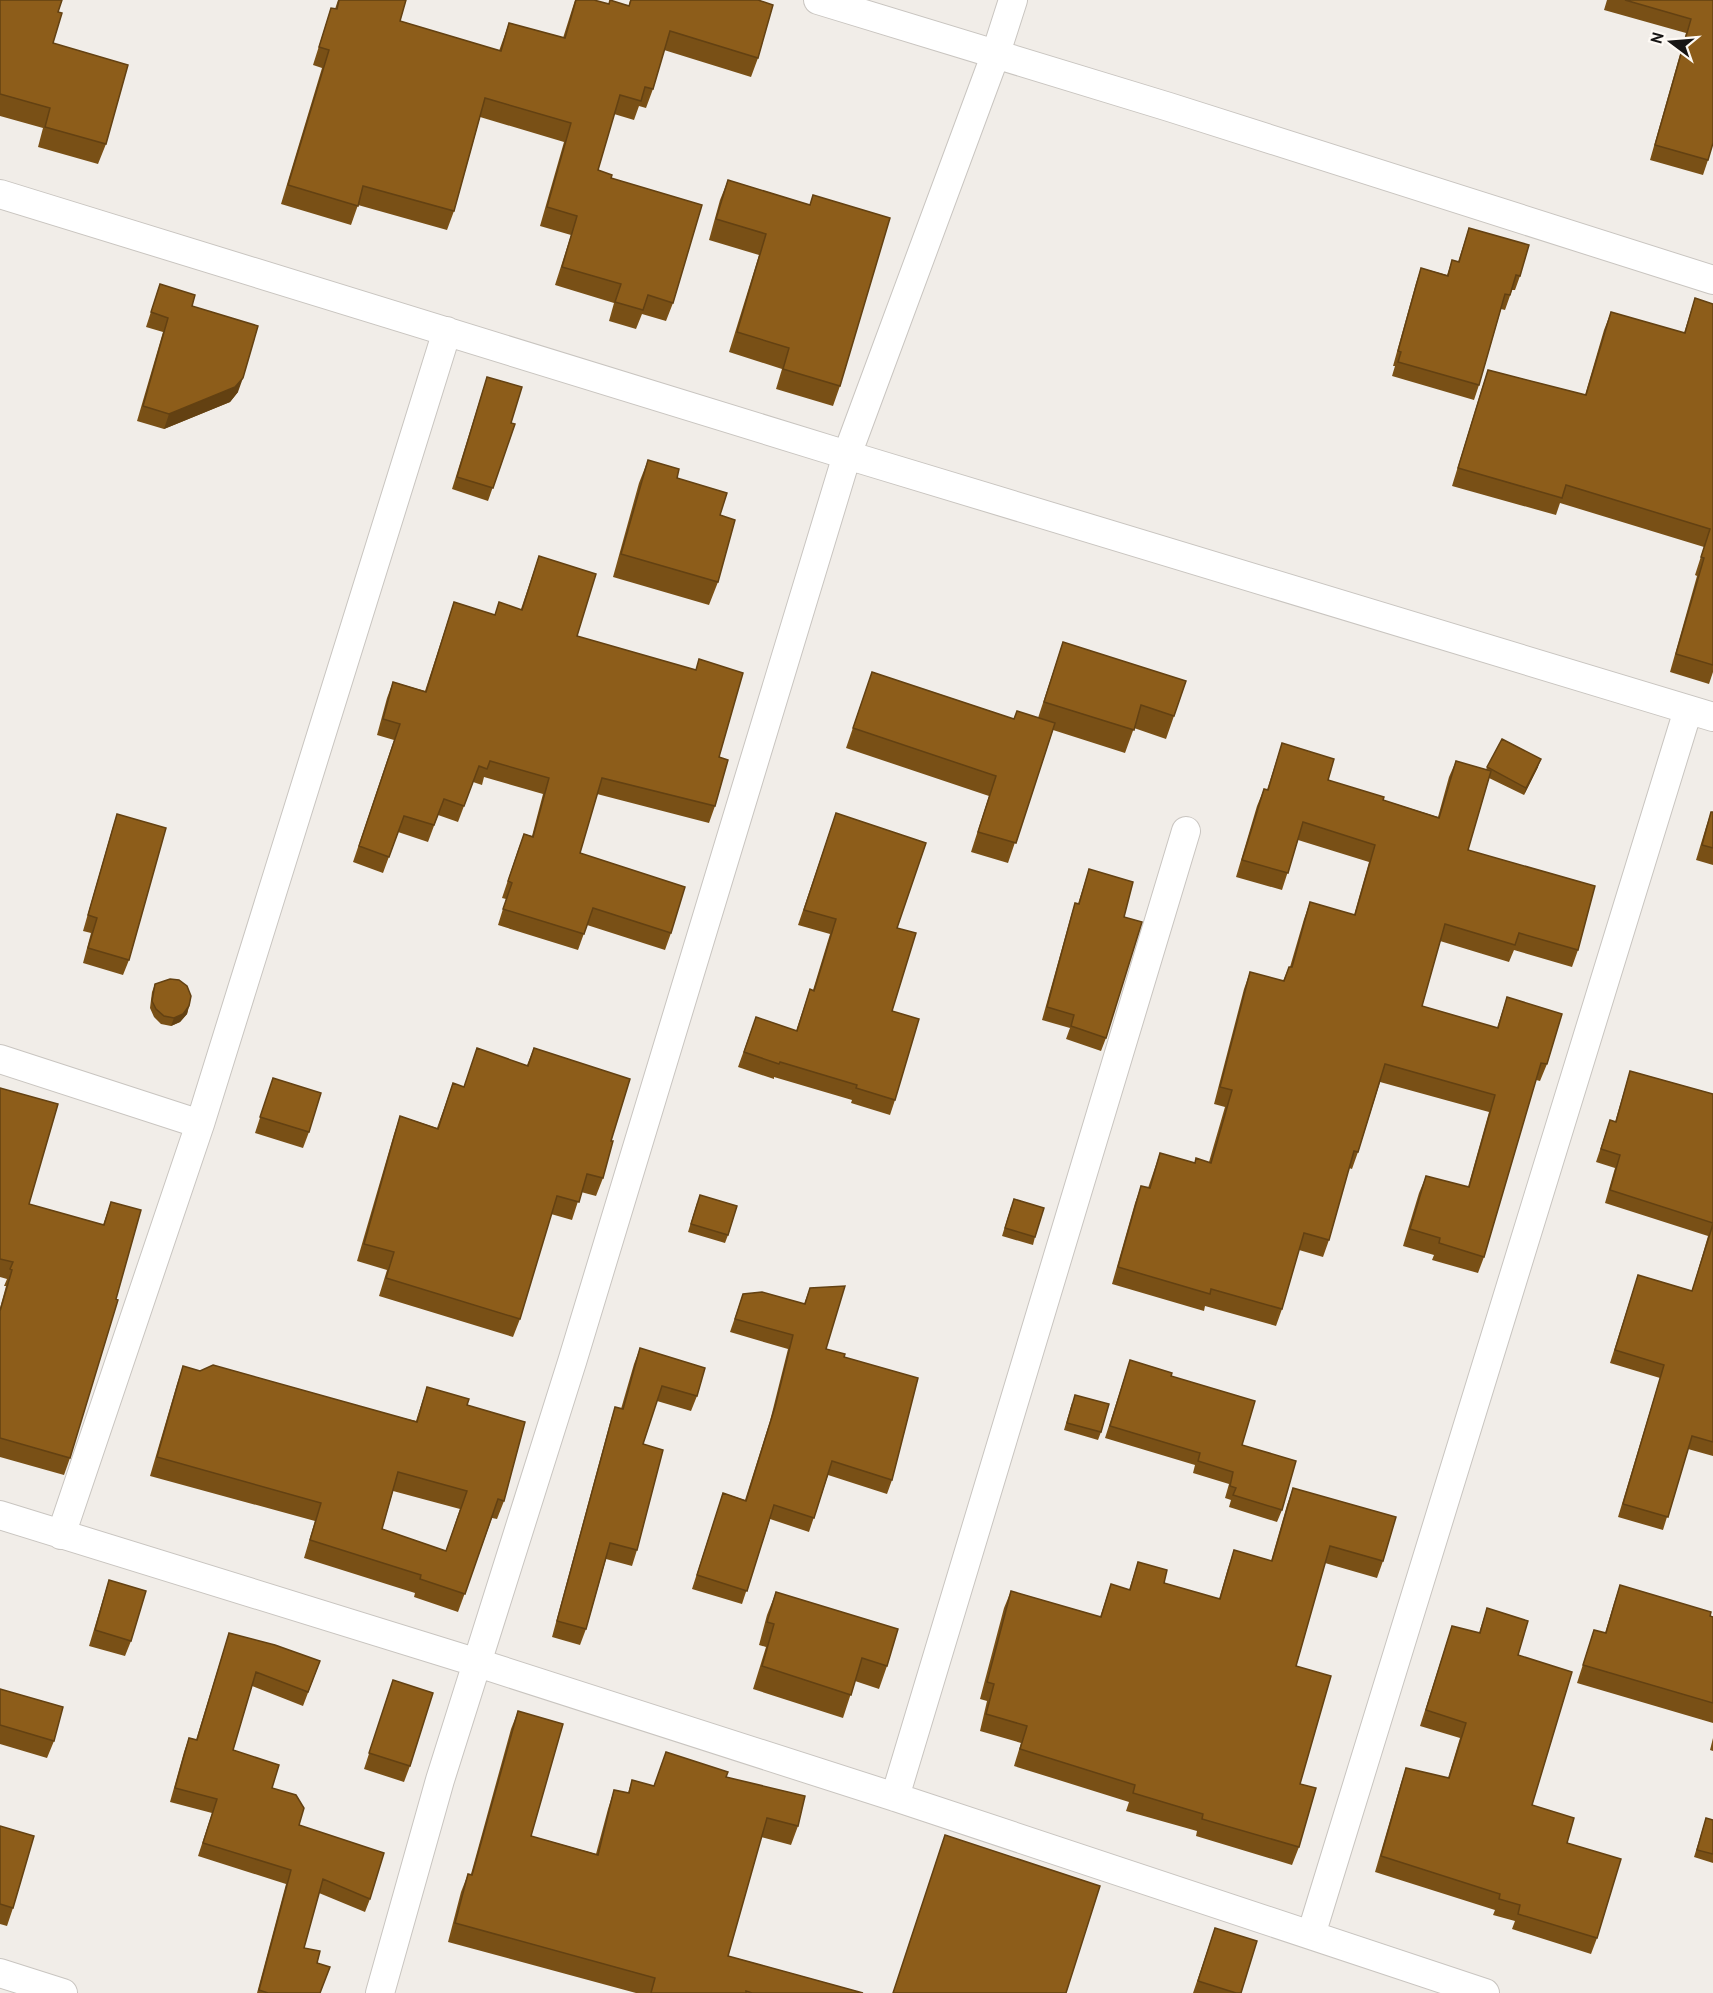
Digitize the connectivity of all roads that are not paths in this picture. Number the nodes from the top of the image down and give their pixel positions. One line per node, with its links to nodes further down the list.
1 (818, 0): 3 (street)
2 (1013, 0): 3 (street)
3 (996, 53): 5 (street); 7 (street)
4 (0, 194): 6 (street)
5 (1713, 280)
6 (447, 331): 7 (street); 11 (street)
7 (847, 455): 8 (street); 14 (street)
8 (1700, 714): 16 (street)
9 (1186, 831): 15 (street)
10 (0, 1059): 11 (street)
11 (200, 1124): 13 (street)
12 (0, 1515): 13 (street)
13 (61, 1535): 14 (street)
14 (478, 1663): 15 (street); 19 (street)
15 (895, 1797): 16 (street)
16 (1311, 1935): 20 (street)
17 (0, 1973): 18 (street)
18 (63, 1993)
19 (380, 1993)
20 (1485, 1993)

